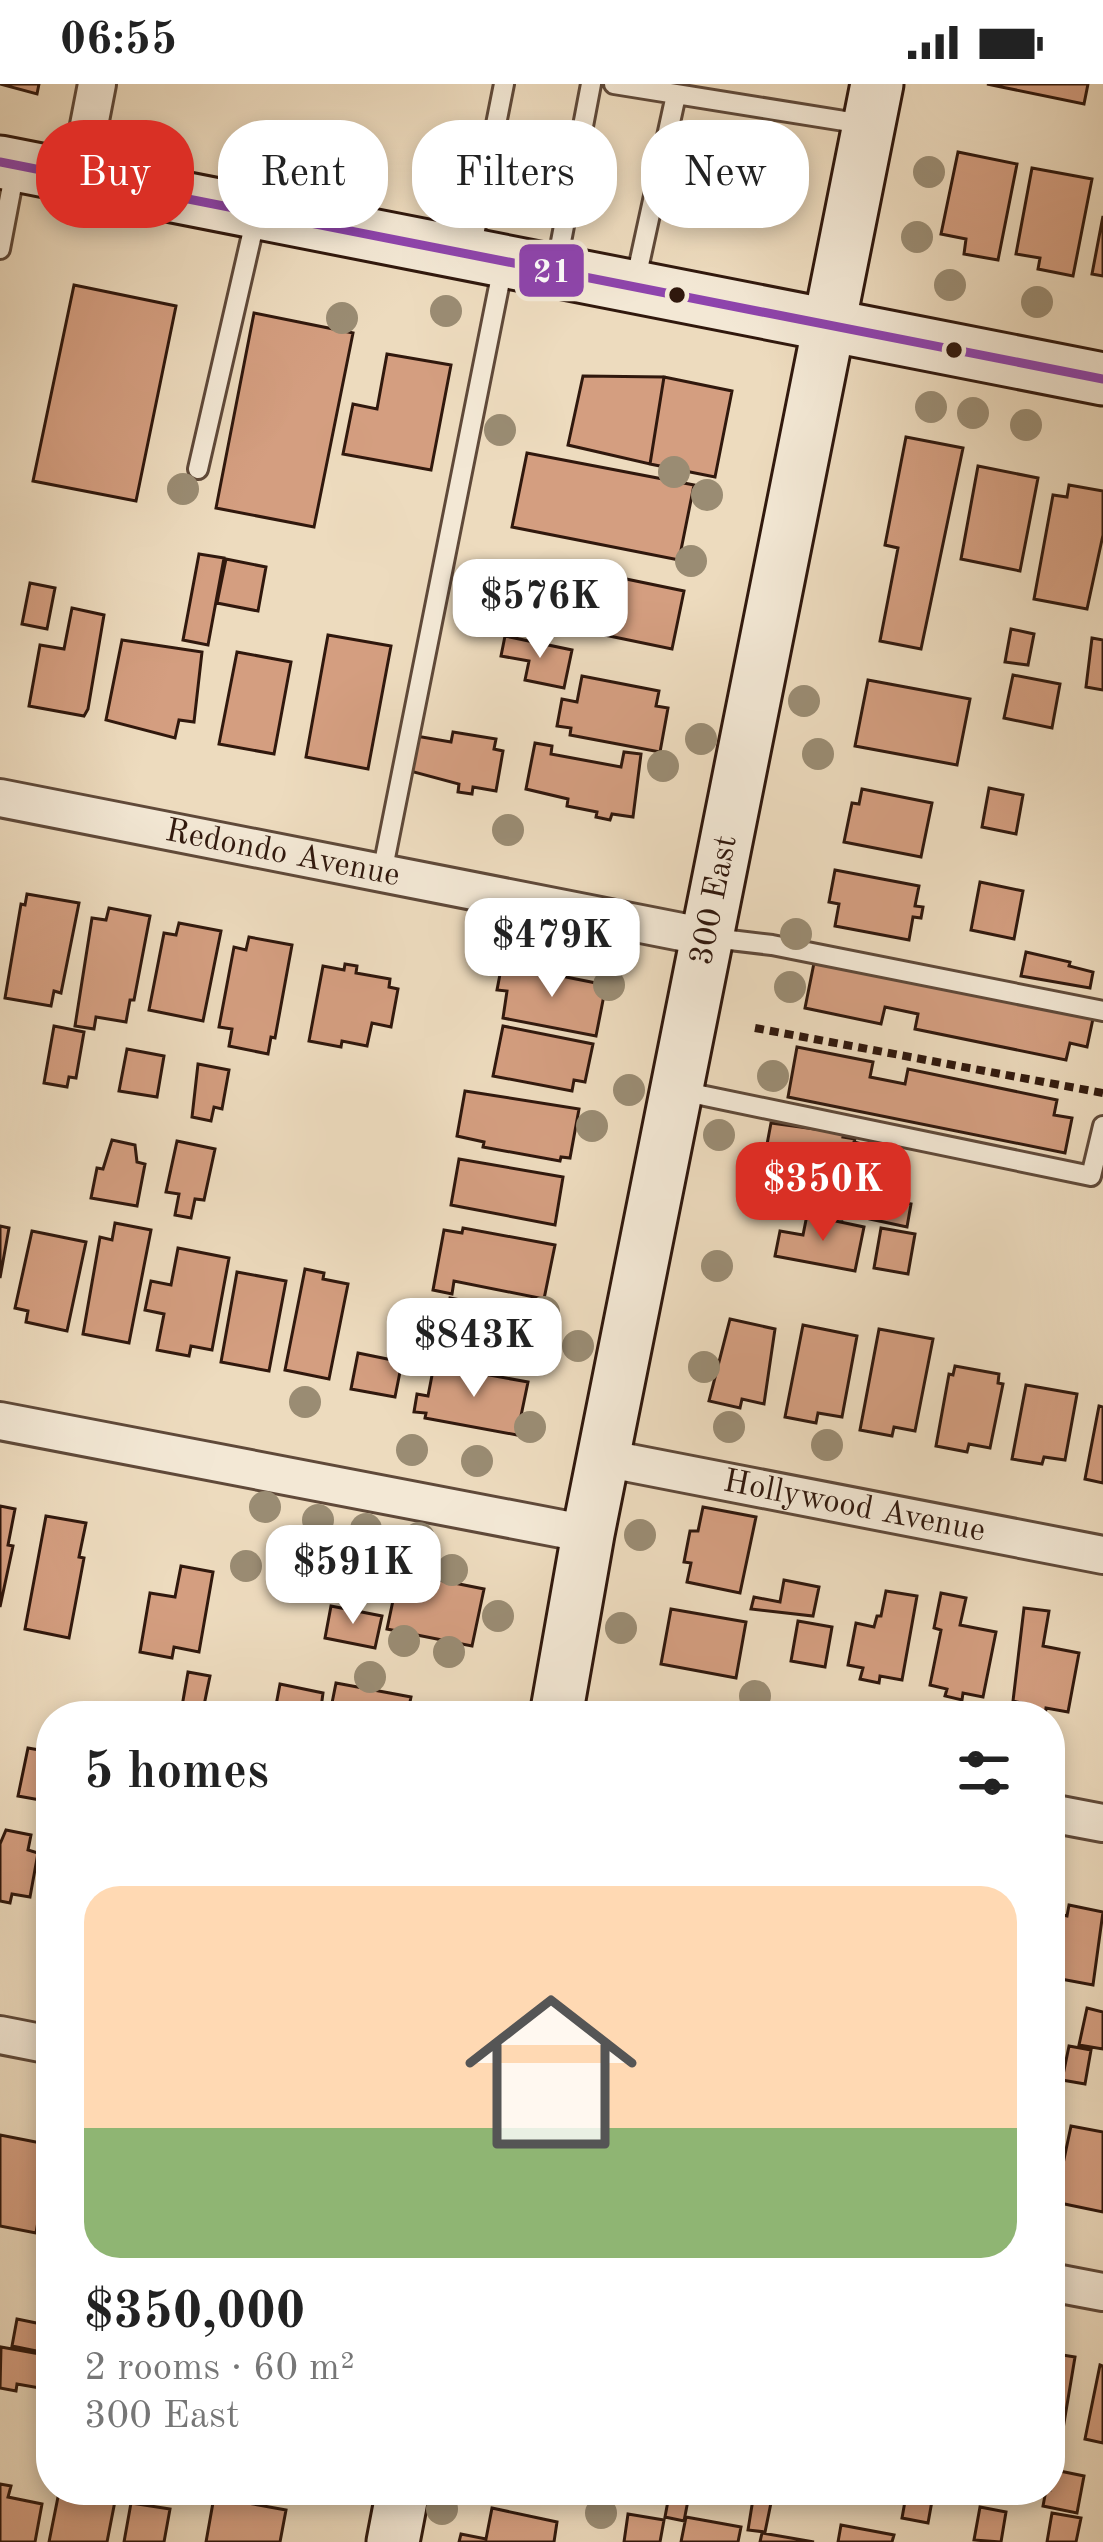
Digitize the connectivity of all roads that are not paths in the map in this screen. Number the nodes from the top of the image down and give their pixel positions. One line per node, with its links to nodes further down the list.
1 (97, 84): 7 (street)
2 (504, 84): 12 (lane)
3 (591, 84): 13 (lane)
4 (614, 84): 5 (lane)
5 (676, 94): 6 (lane); 14 (lane)
6 (872, 104): 15 (street, 300 East)
7 (90, 120)
8 (8, 163): 11 (lane)
9 (253, 228): 17 (lane)
10 (337, 228): 12 (street)
11 (0, 249)
12 (487, 258): 13 (street); 19 (lane)
13 (555, 271): 14 (street)
14 (634, 287): 15 (street)
15 (827, 325): 16 (street); 20 (street, 300 East)
16 (1103, 379)
17 (198, 469)
18 (0, 798): 19 (street, Redondo Avenue)
19 (382, 873): 20 (street, Redondo Avenue)
20 (707, 937): 21 (lane); 22 (street, 300 East)
21 (1103, 1011)
22 (677, 1090): 23 (lane); 25 (street, 300 East)
23 (1103, 1126)
24 (0, 1420): 26 (street)
25 (604, 1458): 26 (street, 300 East); 27 (street, Hollywood Avenue)
26 (588, 1534): 28 (street, 300 East)
27 (1103, 1556)
28 (559, 1701)
29 (1065, 1816): 30 (street)
30 (1103, 1823)
31 (0, 2035): 32 (street)
32 (36, 2042)
33 (1065, 2285): 34 (street)
34 (1103, 2292)
35 (400, 2505): 36 (street)
36 (393, 2542)

